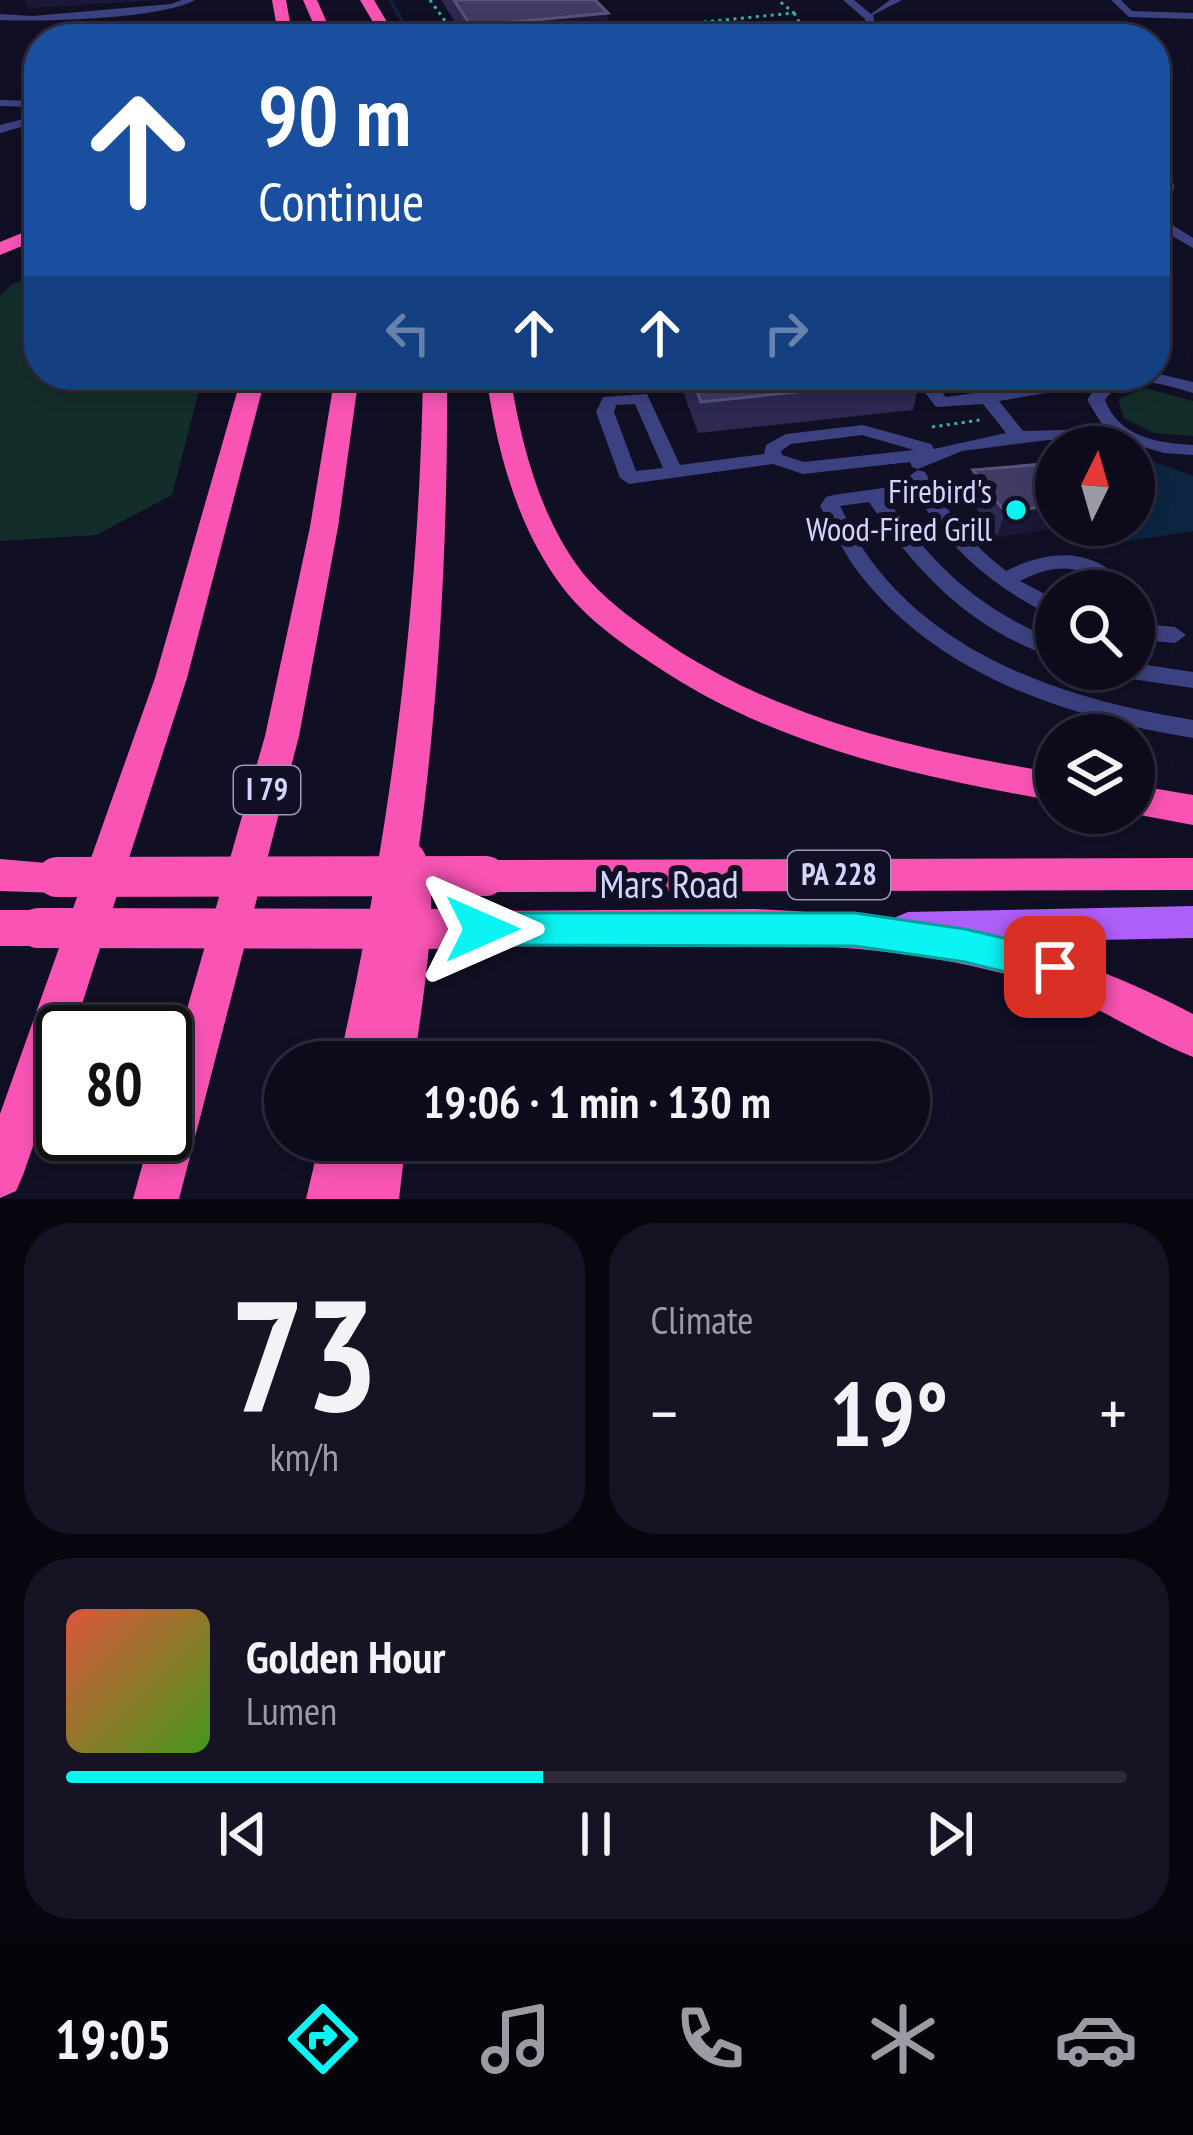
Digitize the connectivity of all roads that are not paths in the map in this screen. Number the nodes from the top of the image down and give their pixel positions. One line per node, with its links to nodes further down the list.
1 (7, 0): 8 (street)
2 (190, 0): 8 (street)
3 (849, 0): 6 (street); 6 (street)
4 (897, 0): 6 (street)
5 (1116, 0): 7 (street)
6 (877, 8)
7 (1193, 16)
8 (1, 17)
9 (247, 390): 51 (highway)
10 (345, 390): 52 (highway, I 79)
11 (435, 390): 37 (highway)
12 (500, 390): 38 (highway)
13 (931, 390): 16 (street)
14 (1034, 390): 16 (street)
15 (1100, 390): 17 (street)
16 (987, 398): 19 (street)
17 (1096, 406): 18 (street); 19 (street)
18 (1112, 426)
19 (1016, 433): 20 (street); 23 (street)
20 (1035, 433)
21 (1155, 444): 22 (street)
22 (1188, 452)
23 (921, 456): 24 (street); 24 (street); 26 (street)
24 (774, 458): 25 (street)
25 (674, 472): 25 (street)
26 (923, 488): 27 (street); 29 (street)
27 (874, 495): 33 (street); 36 (street)
28 (1094, 570): 29 (street)
29 (1005, 580): 30 (street)
30 (1035, 597)
31 (1155, 633): 32 (street)
32 (1174, 634)
33 (1035, 641)
34 (1155, 674): 35 (street)
35 (1193, 680)
36 (1193, 729)
37 (412, 731): 47 (highway); 48 (highway)
38 (1035, 783)
39 (1155, 804): 40 (highway)
40 (1193, 810)
41 (3, 874): 42 (highway, Mars Road / PA 228, bridge)
42 (1193, 874)
43 (1193, 922): 45 (main road, Mars Road / PA 228)
44 (19, 928): 45 (highway, Mars Road / PA 228, bridge)
45 (855, 929): 46 (highway)
46 (1193, 1036)
47 (363, 1041)
48 (396, 1041)
49 (338, 1161): 53 (highway)
50 (381, 1161): 54 (highway)
51 (0, 1174)
52 (156, 1199)
53 (329, 1199)
54 (376, 1199)

